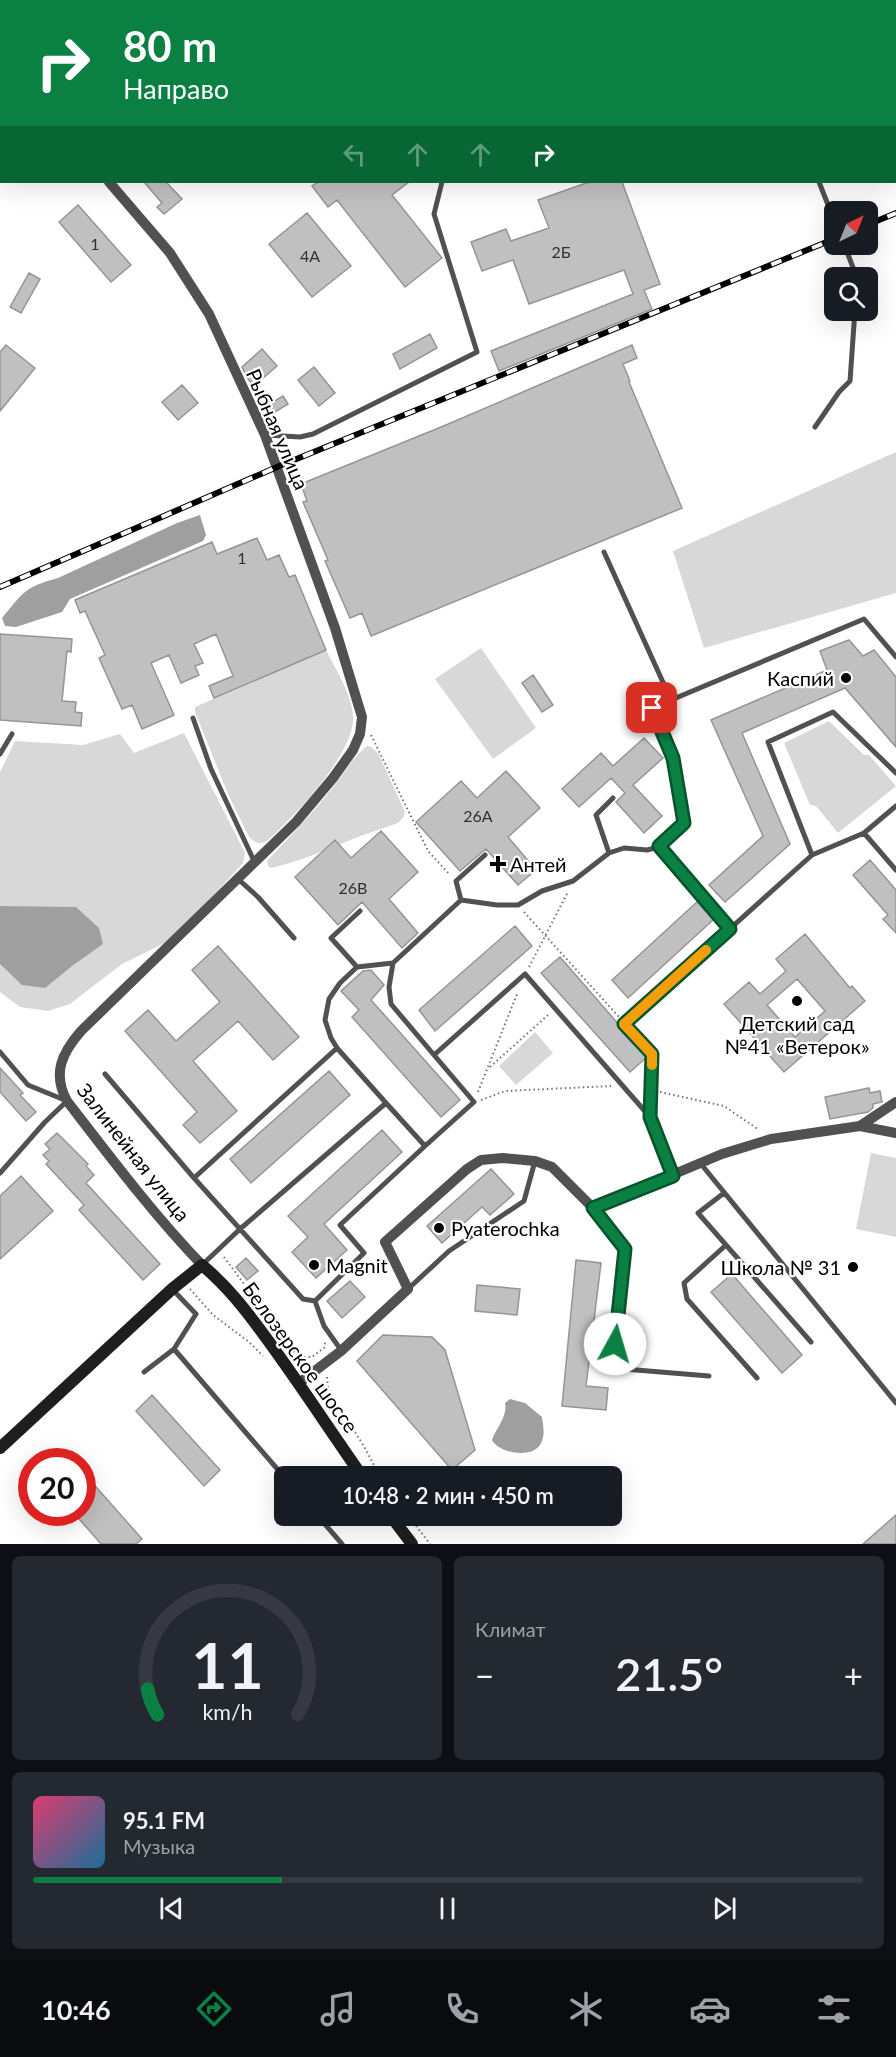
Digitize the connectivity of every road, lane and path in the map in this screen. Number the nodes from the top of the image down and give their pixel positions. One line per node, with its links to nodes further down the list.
1 (110, 183): 7 (street, Рыбная улица)
2 (442, 183): 7 (lane)
3 (819, 183): 4 (lane)
4 (826, 201)
5 (854, 321): 6 (lane)
6 (815, 427)
7 (265, 435): 11 (street, Рыбная улица)
8 (604, 552): 10 (lane)
9 (896, 657): 10 (lane)
10 (671, 700): 19 (lane)
11 (362, 717): 23 (street, Залинейная улица); 26 (path)
12 (193, 718): 23 (lane)
13 (12, 734): 14 (lane)
14 (0, 754)
15 (896, 773): 22 (lane)
16 (613, 798): 20 (lane)
17 (896, 806): 18 (lane)
18 (864, 833): 22 (lane); 24 (lane)
19 (659, 846): 20 (lane); 31 (lane)
20 (609, 853): 27 (lane)
21 (485, 855): 26 (lane)
22 (812, 855): 31 (lane)
23 (255, 863): 25 (street, Залинейная улица)
24 (896, 870)
25 (238, 879): 33 (lane); 46 (street, Залинейная улица)
26 (456, 881): 28 (lane)
27 (573, 881): 29 (lane); 32 (path)
28 (461, 900): 29 (lane); 34 (lane)
29 (518, 906): 32 (path)
30 (360, 911): 35 (lane)
31 (730, 929): 38 (lane)
32 (545, 934): 36 (path); 38 (path)
33 (294, 939)
34 (393, 963): 35 (lane); 41 (lane)
35 (357, 967): 39 (lane)
36 (525, 974): 37 (lane); 41 (lane); 42 (path)
37 (555, 1009): 42 (path); 44 (lane)
38 (624, 1024): 45 (lane)
39 (337, 1048): 49 (lane); 59 (lane)
40 (0, 1052): 46 (lane)
41 (434, 1055): 47 (lane)
42 (488, 1069): 47 (path)
43 (105, 1074): 59 (lane)
44 (623, 1086): 47 (path); 50 (lane)
45 (651, 1090): 50 (lane); 53 (path)
46 (68, 1101): 57 (lane); 65 (street, Залинейная улица)
47 (474, 1102): 54 (lane)
48 (896, 1102): 51 (street)
49 (387, 1103): 54 (lane); 62 (lane)
50 (650, 1117): 58 (lane)
51 (860, 1126): 52 (street); 53 (street)
52 (896, 1133)
53 (771, 1139): 56 (street)
54 (425, 1146): 69 (lane)
55 (535, 1161): 61 (street); 68 (lane); 68 (street)
56 (701, 1164): 58 (street); 60 (lane)
57 (0, 1173)
58 (673, 1176): 61 (street)
59 (194, 1178): 62 (lane)
60 (724, 1193): 63 (lane); 80 (lane)
61 (593, 1208): 77 (lane)
62 (240, 1228): 64 (lane); 69 (lane)
63 (726, 1245): 71 (lane); 78 (lane)
64 (218, 1250): 65 (lane); 70 (path)
65 (202, 1265): 66 (main road); 79 (main road, Белозерское шоссе)
66 (182, 1280): 67 (main road); 74 (path)
67 (172, 1289): 72 (lane); 81 (main road)
68 (408, 1289): 73 (street)
69 (315, 1301): 73 (lane)
70 (325, 1340)
71 (810, 1342)
72 (174, 1349): 75 (lane); 82 (lane)
73 (341, 1351): 79 (street)
74 (267, 1360)
75 (144, 1372)
76 (326, 1375): 84 (path)
77 (709, 1376)
78 (757, 1378)
79 (299, 1383): 83 (main road, Белозерское шоссе)
80 (896, 1403)
81 (0, 1448)
82 (275, 1466)
83 (355, 1466)
84 (375, 1466)
85 (326, 1526): 88 (lane)
86 (398, 1526): 89 (main road)
87 (416, 1526): 90 (path)
88 (342, 1544)
89 (412, 1544)
90 (430, 1544)

